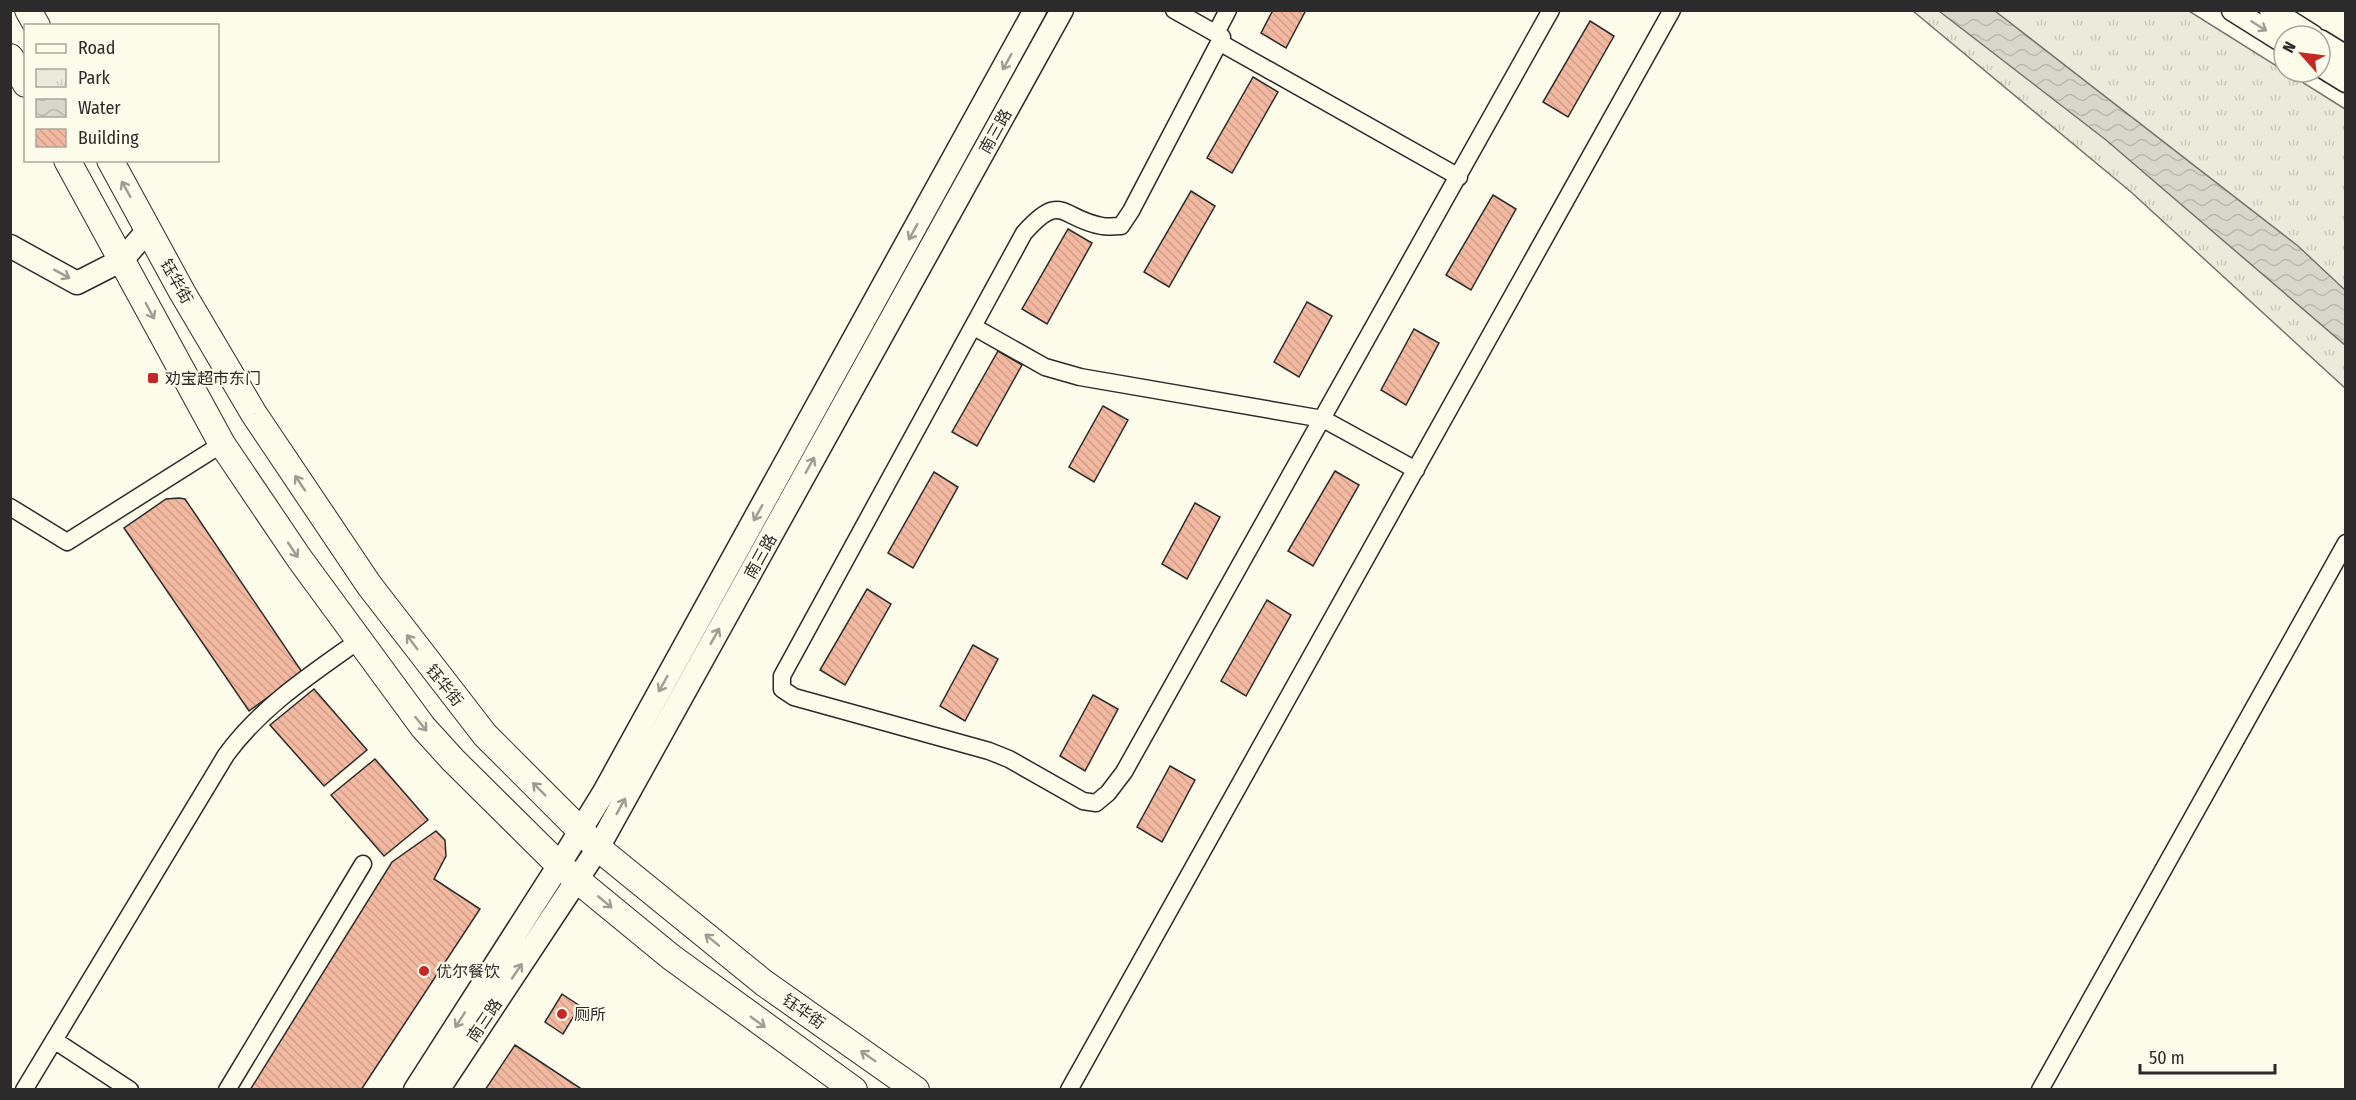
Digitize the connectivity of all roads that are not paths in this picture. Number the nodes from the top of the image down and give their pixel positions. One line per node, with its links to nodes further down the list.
1 (28, 10): 10 (main road)
2 (1035, 10): 33 (street, 南三路, one-way to 33)
3 (1062, 10): 33 (street, 南三路, one-way to 3)
4 (1174, 10): 13 (street)
5 (1228, 10): 13 (street)
6 (1551, 10): 22 (street)
7 (1672, 10): 29 (street)
8 (2233, 10): 12 (street, one-way to 12)
9 (2271, 10): 11 (street)
10 (36, 24)
11 (2293, 24)
12 (2272, 34)
13 (1217, 37): 22 (street); 26 (street)
14 (2332, 48): 16 (street)
15 (10, 57): 18 (main road)
16 (2346, 57)
17 (2332, 72): 19 (street)
18 (24, 81)
19 (2346, 81)
20 (69, 162): 25 (main road)
21 (111, 162): 23 (main road, 钰华街, one-way to 21)
22 (1459, 177): 27 (street)
23 (148, 230): 25 (street); 33 (main road, 钰华街, one-way to 23)
24 (10, 246): 25 (street, one-way to 25)
25 (122, 260): 28 (main road, one-way to 28)
26 (974, 327): 27 (street); 27 (street)
27 (1323, 419): 29 (street)
28 (222, 444): 30 (street); 32 (main road, one-way to 32)
29 (1416, 470): 44 (street)
30 (10, 507)
31 (2346, 543): 45 (street)
32 (358, 642): 35 (main road, one-way to 35); 36 (street)
33 (589, 840): 35 (street, 南三路); 43 (main road, 钰华街, one-way to 33)
34 (363, 864): 39 (street)
35 (568, 872): 40 (street, 南三路, one-way to 40); 41 (street, 南三路, one-way to 35); 42 (main road, one-way to 42)
36 (54, 1040): 37 (street); 38 (street)
37 (24, 1089)
38 (130, 1089)
39 (227, 1089)
40 (415, 1089)
41 (438, 1089)
42 (854, 1089)
43 (916, 1089)
44 (1069, 1089)
45 (2040, 1089)

